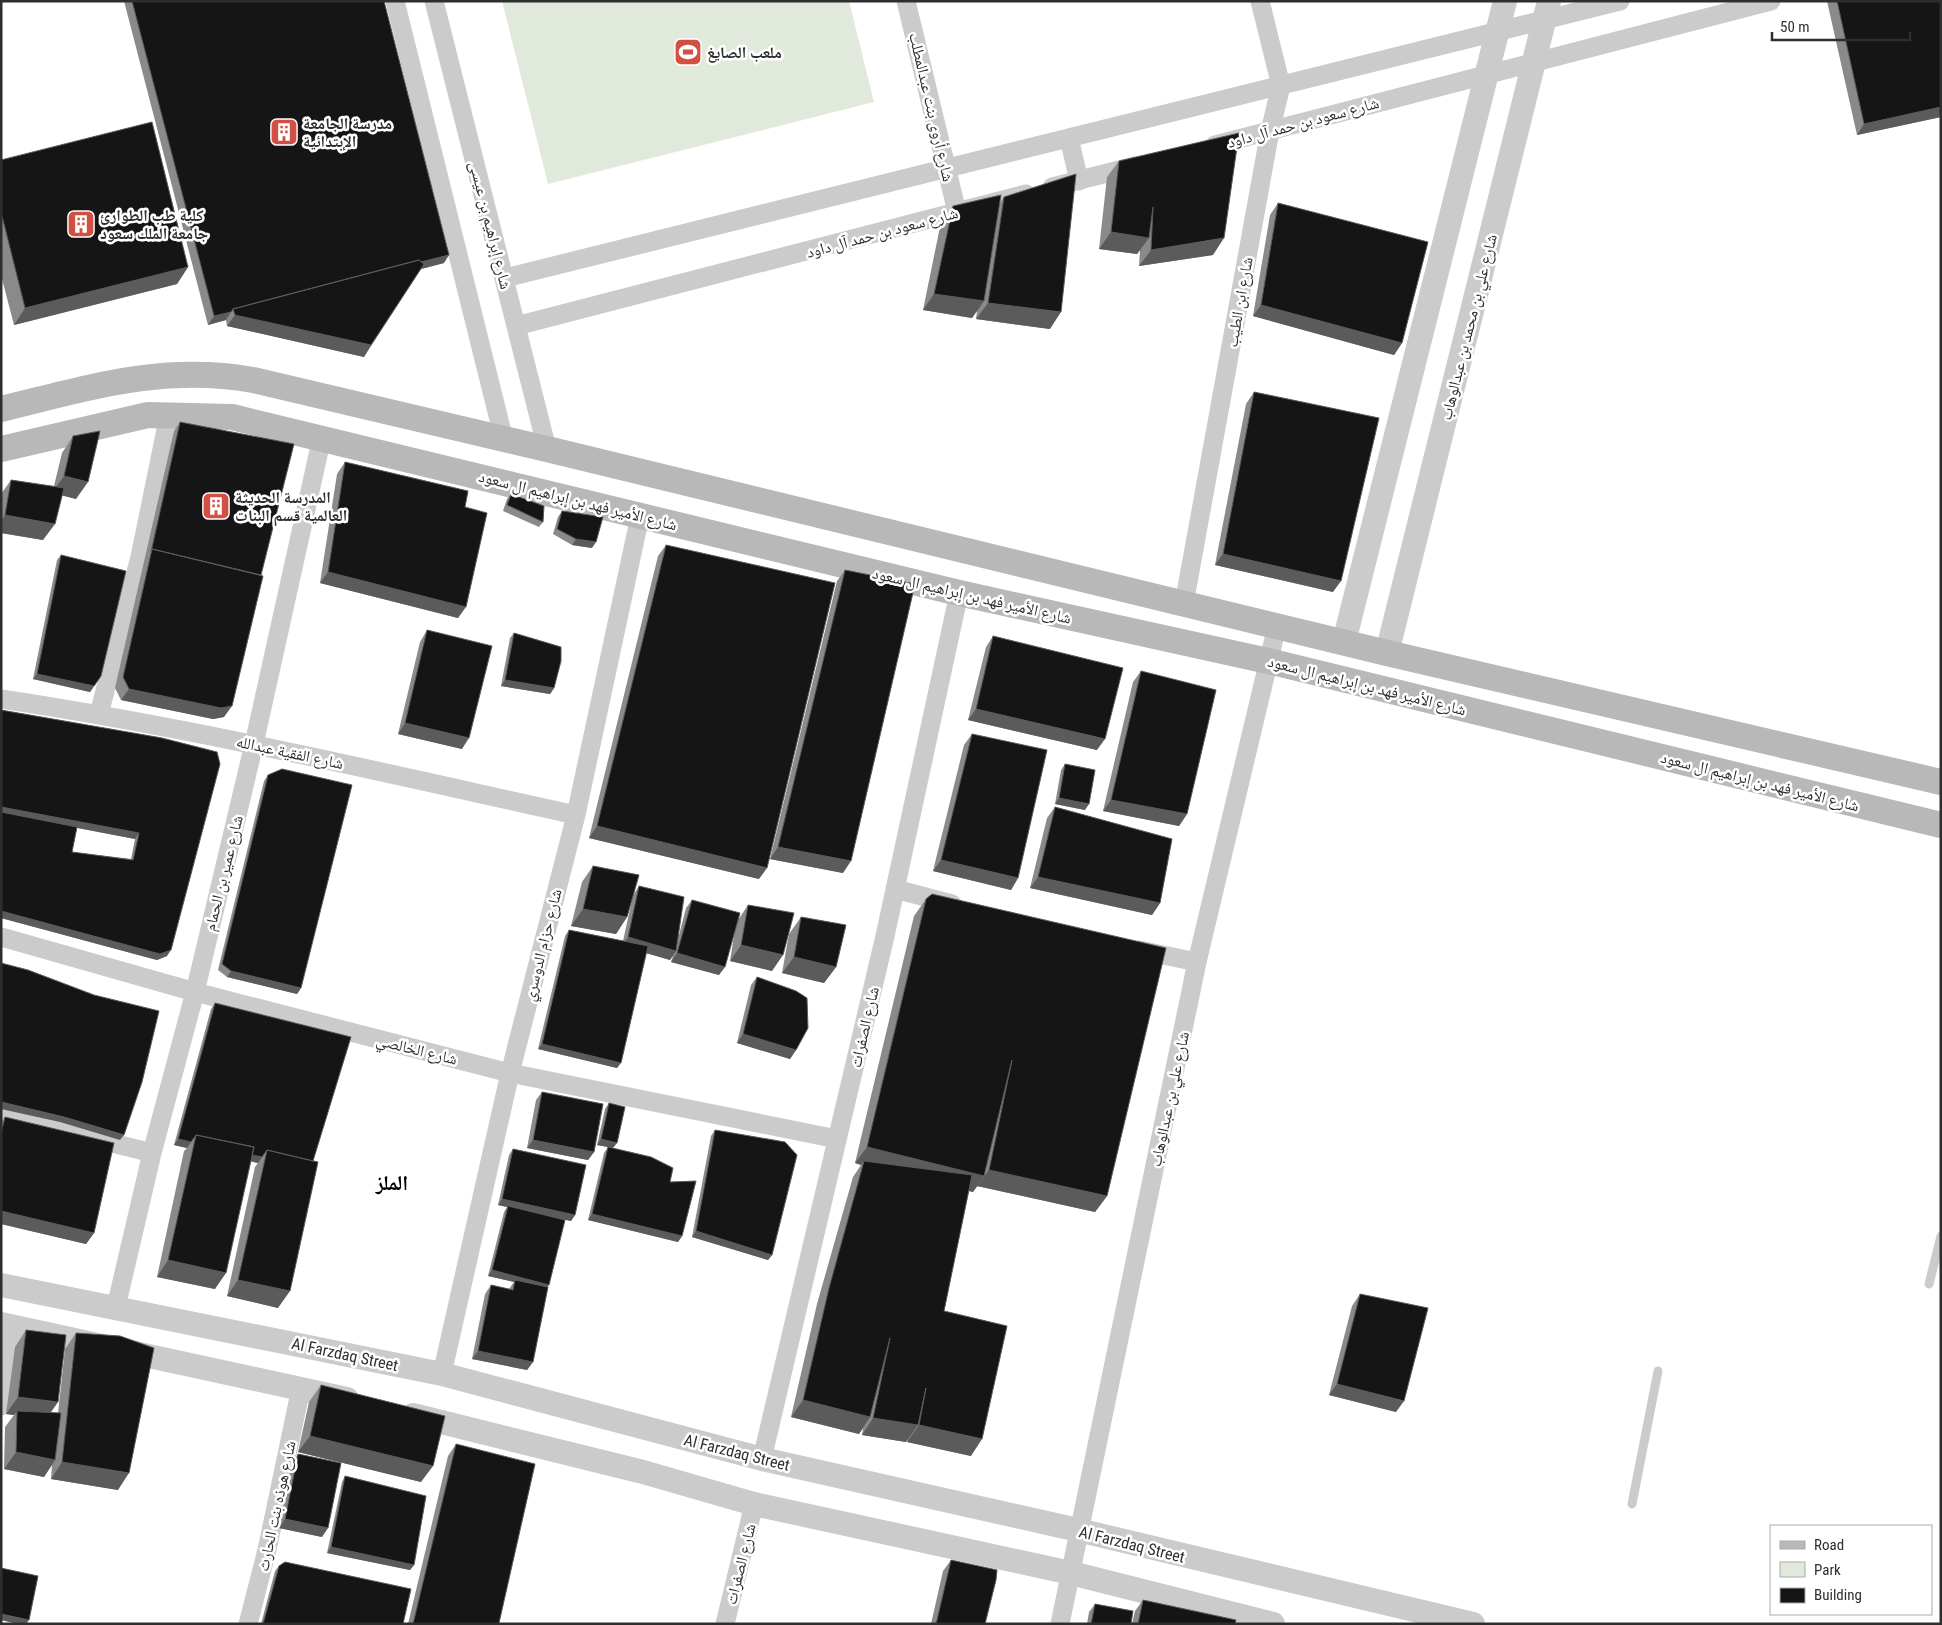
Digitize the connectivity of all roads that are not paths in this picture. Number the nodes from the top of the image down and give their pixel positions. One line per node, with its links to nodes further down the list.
1 (395, 1): 25 (street)
2 (434, 1): 20 (street, شارع إبراهيم بن عيسى)
3 (906, 1): 17 (street, شارع أروى بنت عبدالمطلب)
4 (1260, 1): 12 (street, شارع ابن الطيب)
5 (1505, 1): 9 (street)
6 (1620, 1): 8 (street)
7 (1771, 1): 10 (street, شارع سعود بن حمد آل داود)
8 (1547, 11): 9 (street); 10 (street, شارع علي بن محمد بن عبدالوهاب)
9 (1498, 32): 11 (street); 12 (street)
10 (1534, 62): 11 (street, شارع سعود بن حمد آل داود); 33 (street, شارع علي بن محمد بن عبدالوهاب)
11 (1487, 75): 13 (street, شارع سعود بن حمد آل داود); 32 (street)
12 (1281, 86): 13 (street, شارع ابن الطيب); 14 (street)
13 (1270, 131): 15 (street, شارع سعود بن حمد آل داود); 30 (street, شارع ابن الطيب)
14 (1068, 138): 17 (street); 18 (street)
15 (1194, 151)
16 (1156, 161): 18 (street, شارع سعود بن حمد آل داود)
17 (946, 168): 19 (street, شارع أروى بنت عبدالمطلب); 20 (street)
18 (1079, 181): 19 (street, شارع سعود بن حمد آل داود)
19 (957, 212): 21 (street, شارع سعود بن حمد آل داود)
20 (504, 278): 21 (street, شارع إبراهيم بن عيسى)
21 (516, 326): 27 (street, شارع إبراهيم بن عيسى)
22 (1, 409): 25 (main road)
23 (169, 415): 24 (main road, شارع الأمير فهد بن إبراهيم ال سعود); 26 (main road, شارع الأمير فهد بن إبراهيم ال سعود); 36 (street)
24 (322, 437): 28 (main road, شارع الأمير فهد بن إبراهيم ال سعود); 37 (street, شارع عمير بن الحمام)
25 (504, 440): 27 (main road)
26 (1, 449)
27 (547, 449): 30 (main road)
28 (640, 516): 29 (main road, شارع الأمير فهد بن إبراهيم ال سعود); 39 (street, شارع حزام الدوسري)
29 (959, 594): 34 (main road, شارع الأمير فهد بن إبراهيم ال سعود); 41 (street, شارع الصفرات)
30 (1184, 604): 31 (main road)
31 (1277, 626): 32 (main road); 34 (street, شارع علي بن عبدالوهاب)
32 (1344, 642): 33 (main road)
33 (1387, 653): 38 (main road)
34 (1268, 661): 40 (main road, شارع الأمير فهد بن إبراهيم ال سعود); 45 (street, شارع علي بن عبدالوهاب)
35 (1, 699): 36 (street, شارع الفقية عبدالله)
36 (99, 714): 37 (street, شارع الفقية عبدالله)
37 (254, 744): 39 (street, شارع الفقية عبدالله); 46 (street, شارع عمير بن الحمام)
38 (1941, 782)
39 (576, 815): 47 (street, شارع حزام الدوسري)
40 (1941, 825)
41 (896, 889): 42 (street); 49 (street, شارع الصفرات)
42 (968, 908)
43 (1, 937): 46 (street, شارع الخالصي)
44 (1119, 946): 45 (street)
45 (1197, 962): 63 (street, شارع علي بن عبدالوهاب)
46 (195, 992): 47 (street, شارع الخالصي); 50 (street, شارع عمير بن الحمام)
47 (510, 1073): 49 (street, شارع الخالصي); 57 (street, شارع حزام الدوسري)
48 (1, 1116): 50 (street)
49 (838, 1139): 60 (street, شارع الصفرات)
50 (152, 1153): 54 (street, شارع عمير بن الحمام)
51 (1941, 1236): 52 (lane)
52 (1929, 1284)
53 (1, 1285): 54 (street, Al Farzdaq Street)
54 (116, 1307): 57 (street, Al Farzdaq Street)
55 (8, 1326): 58 (street); 59 (street)
56 (1658, 1371): 62 (lane)
57 (442, 1374): 60 (street, Al Farzdaq Street)
58 (301, 1388): 61 (street); 66 (street, شارع هوذه بنت الحارث)
59 (1, 1406)
60 (762, 1459): 63 (street, Al Farzdaq Street)
61 (754, 1504): 64 (street); 67 (street, شارع الصفرات)
62 (1632, 1504)
63 (1078, 1530): 64 (street, شارع علي بن عبدالوهاب); 70 (street, Al Farzdaq Street)
64 (1071, 1573): 65 (street); 68 (street)
65 (1248, 1620): 69 (street)
66 (248, 1624)
67 (725, 1624)
68 (1060, 1624)
69 (1273, 1624)
70 (1473, 1624)

